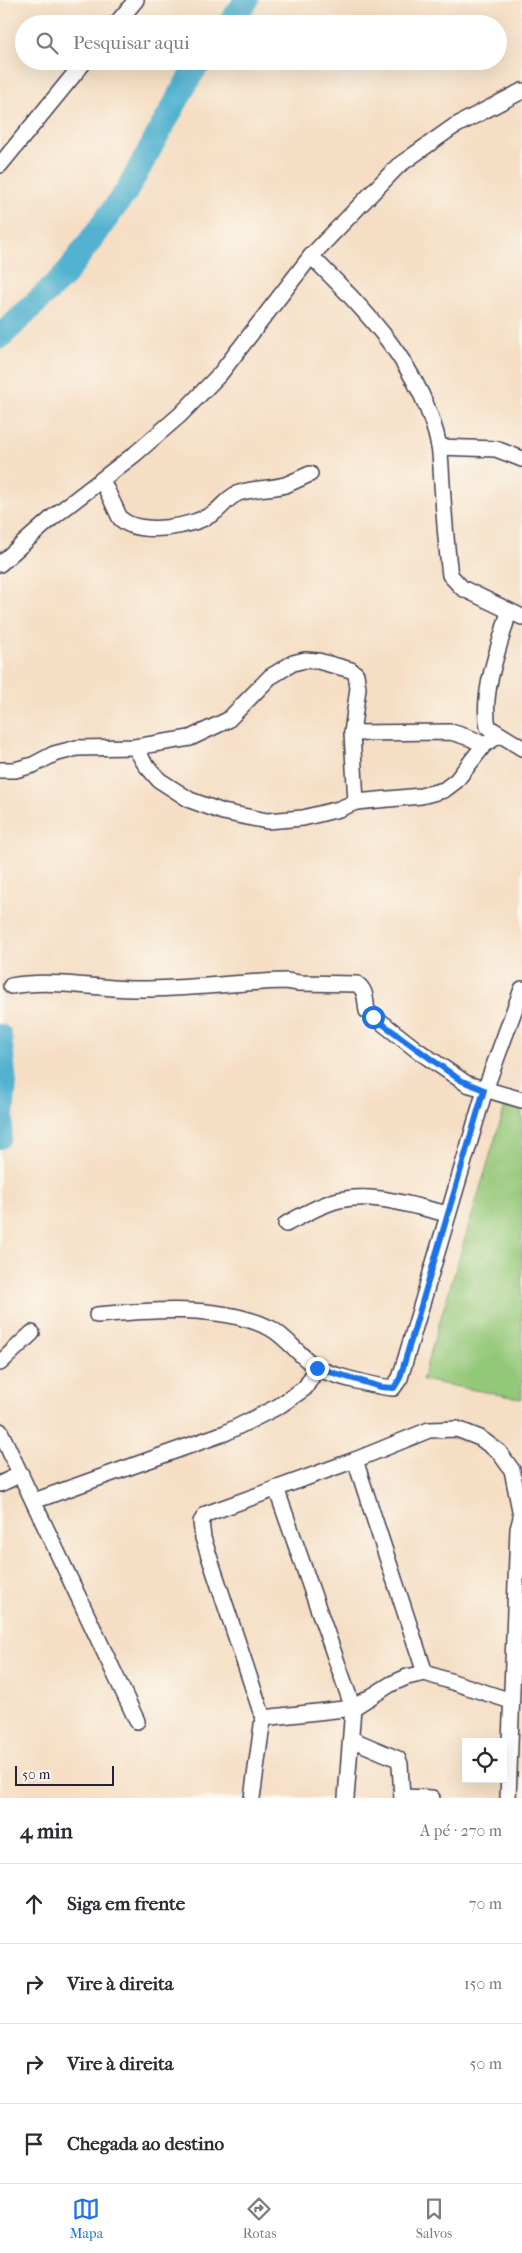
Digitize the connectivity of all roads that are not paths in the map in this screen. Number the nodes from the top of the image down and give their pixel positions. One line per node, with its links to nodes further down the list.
1 (136, 0): 2 (street)
2 (124, 15)
3 (78, 70): 5 (street)
4 (522, 91): 6 (street)
5 (0, 164)
6 (311, 256): 7 (street); 10 (street)
7 (439, 447): 8 (street); 12 (street)
8 (522, 459)
9 (310, 474): 10 (street)
10 (102, 480): 11 (street)
11 (0, 564)
12 (515, 614): 14 (street)
13 (352, 732): 15 (street); 16 (street); 19 (street)
14 (498, 736): 15 (street); 17 (street)
15 (484, 745): 19 (street)
16 (135, 748): 18 (street); 19 (street)
17 (522, 748)
18 (0, 770)
19 (356, 802)
20 (11, 986): 22 (street)
21 (522, 989): 22 (street)
22 (484, 1090): 23 (street); 24 (street)
23 (522, 1100)
24 (448, 1214): 25 (street); 29 (street)
25 (286, 1224)
26 (97, 1315): 29 (street)
27 (32, 1332): 28 (street)
28 (0, 1363)
29 (317, 1368): 35 (street)
30 (0, 1431): 32 (street)
31 (355, 1460): 34 (street); 36 (street); 37 (street)
32 (21, 1474): 33 (street); 35 (street)
33 (0, 1484)
34 (276, 1488): 39 (street); 40 (street)
35 (34, 1500): 41 (street)
36 (521, 1514): 38 (street)
37 (426, 1673): 38 (street); 39 (street)
38 (511, 1701): 43 (street)
39 (353, 1708): 40 (street); 42 (street)
40 (263, 1718): 44 (street)
41 (137, 1721)
42 (350, 1739): 45 (street); 46 (street)
43 (513, 1792)
44 (252, 1798)
45 (346, 1798)
46 (402, 1798): 47 (street)
47 (432, 1798)

